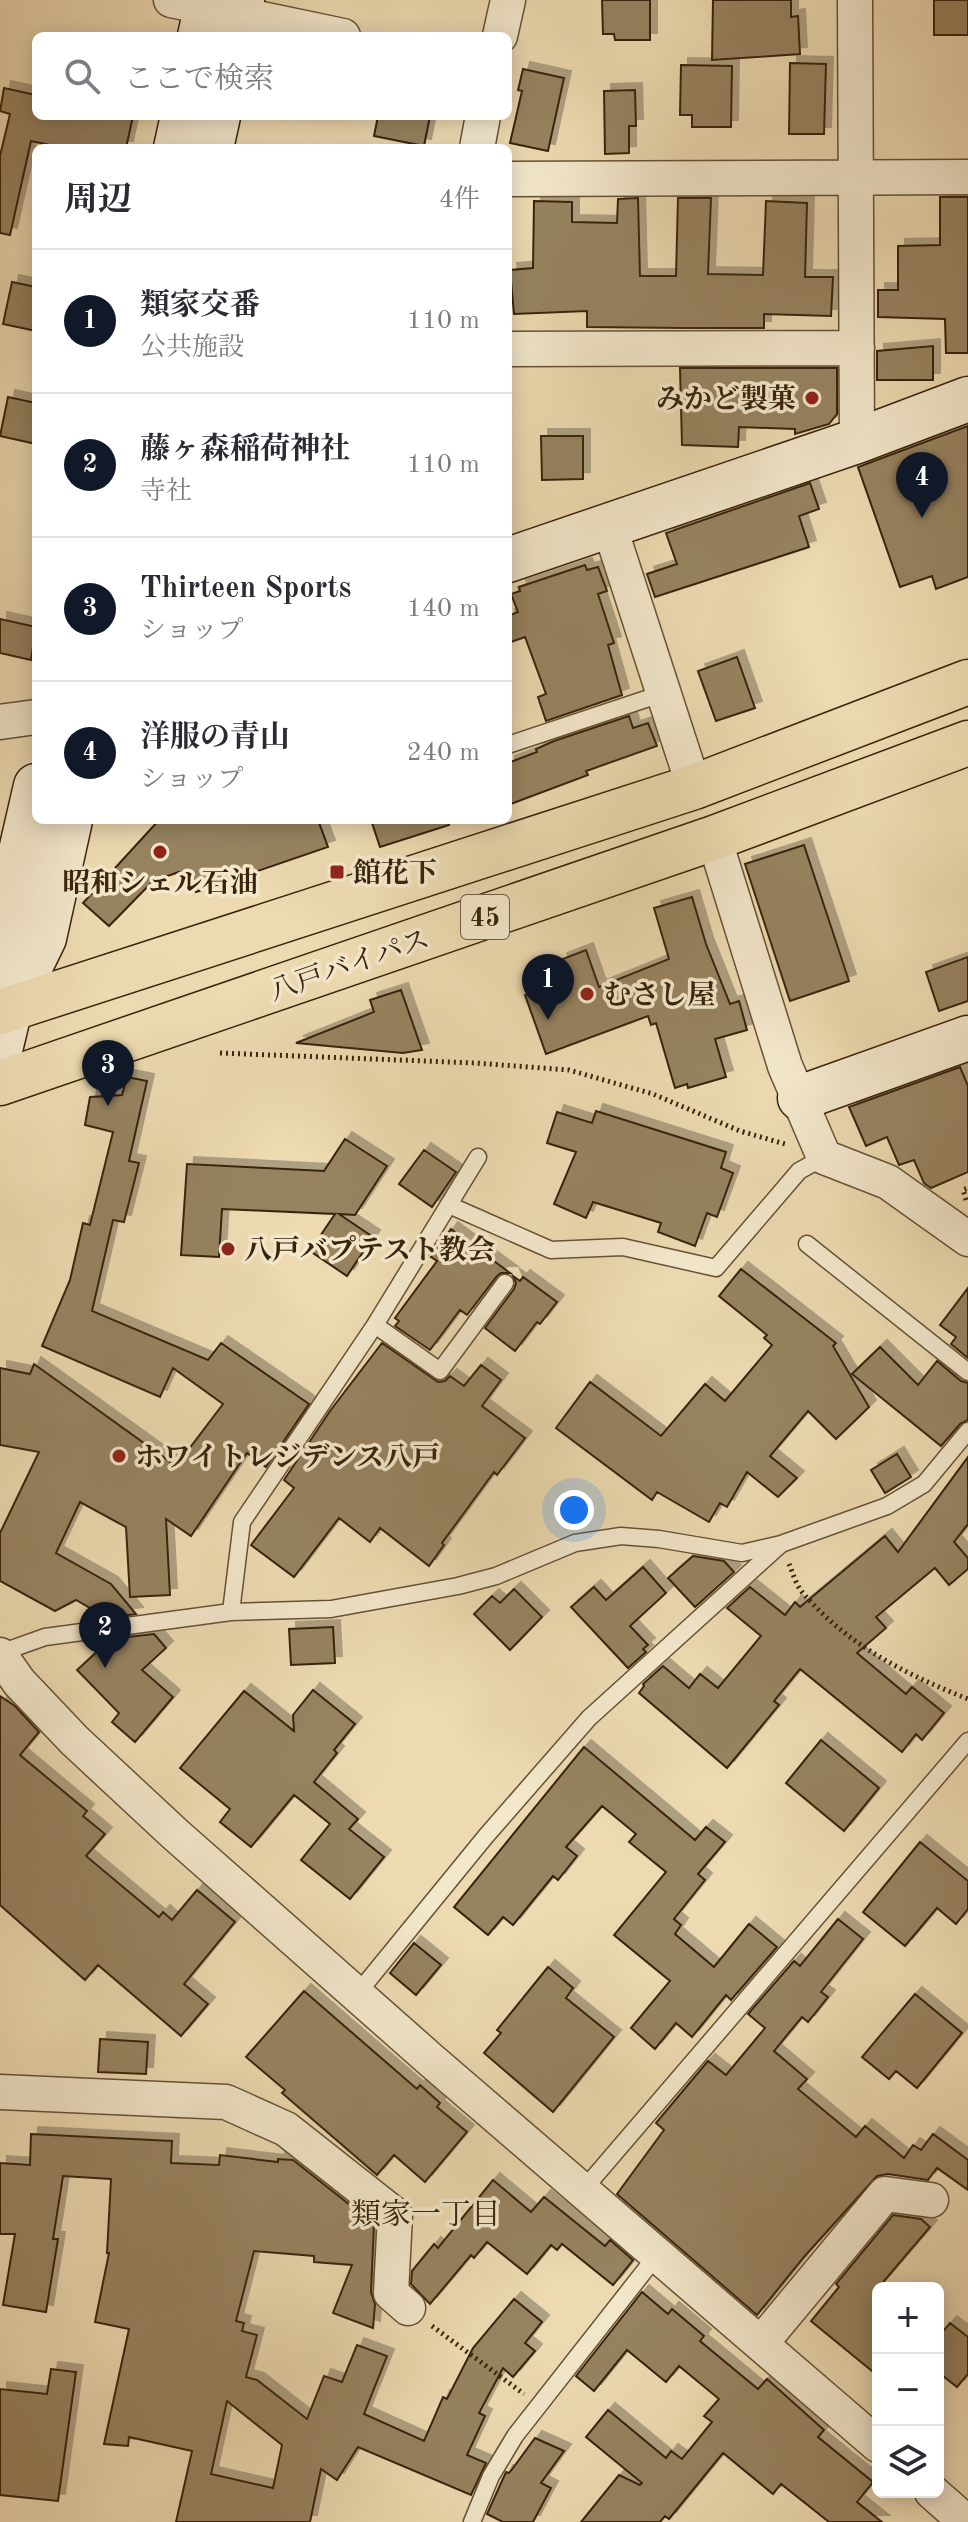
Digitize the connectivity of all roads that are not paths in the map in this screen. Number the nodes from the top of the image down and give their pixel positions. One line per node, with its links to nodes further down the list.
1 (508, 0): 5 (street)
2 (855, 0): 12 (street)
3 (215, 13): 4 (street)
4 (321, 32)
5 (501, 32)
6 (182, 120): 9 (street)
7 (217, 120): 10 (street)
8 (482, 120): 11 (street)
9 (177, 144)
10 (212, 144)
11 (478, 144)
12 (856, 176): 13 (street); 14 (street); 15 (street)
13 (968, 177)
14 (512, 179)
15 (857, 348): 16 (street); 18 (street)
16 (512, 349)
17 (968, 399): 18 (street)
18 (857, 441): 19 (street)
19 (609, 525): 20 (street); 22 (street)
20 (512, 559)
21 (968, 682): 27 (highway, 45)
22 (664, 693): 26 (lane); 27 (street)
23 (32, 718): 24 (street)
24 (0, 722)
25 (968, 743): 30 (highway, 八戸バイパス / 45)
26 (512, 744)
27 (694, 787): 31 (highway, 45)
28 (32, 803): 31 (street)
29 (69, 824): 31 (street)
30 (714, 838): 34 (highway, 八戸バイパス / 45); 35 (street)
31 (3, 1010): 33 (street)
32 (968, 1038): 35 (street)
33 (0, 1050)
34 (0, 1083)
35 (800, 1098): 37 (street)
36 (478, 1157): 38 (lane)
37 (824, 1157): 38 (lane); 39 (street)
38 (449, 1205): 42 (lane)
39 (959, 1223)
40 (807, 1244): 43 (lane)
41 (505, 1283): 42 (lane)
42 (375, 1325): 46 (lane)
43 (968, 1372)
44 (968, 1431): 45 (lane)
45 (781, 1544): 46 (lane); 49 (lane)
46 (231, 1612): 47 (lane)
47 (0, 1654): 49 (street)
48 (968, 1741): 51 (lane)
49 (357, 1994): 51 (street)
50 (0, 2092): 54 (street)
51 (583, 2190): 53 (street)
52 (931, 2200): 55 (street)
53 (657, 2255): 55 (street); 58 (lane)
54 (408, 2308)
55 (762, 2342): 56 (street)
56 (872, 2440)
57 (939, 2498): 59 (street)
58 (472, 2522)
59 (966, 2522)

